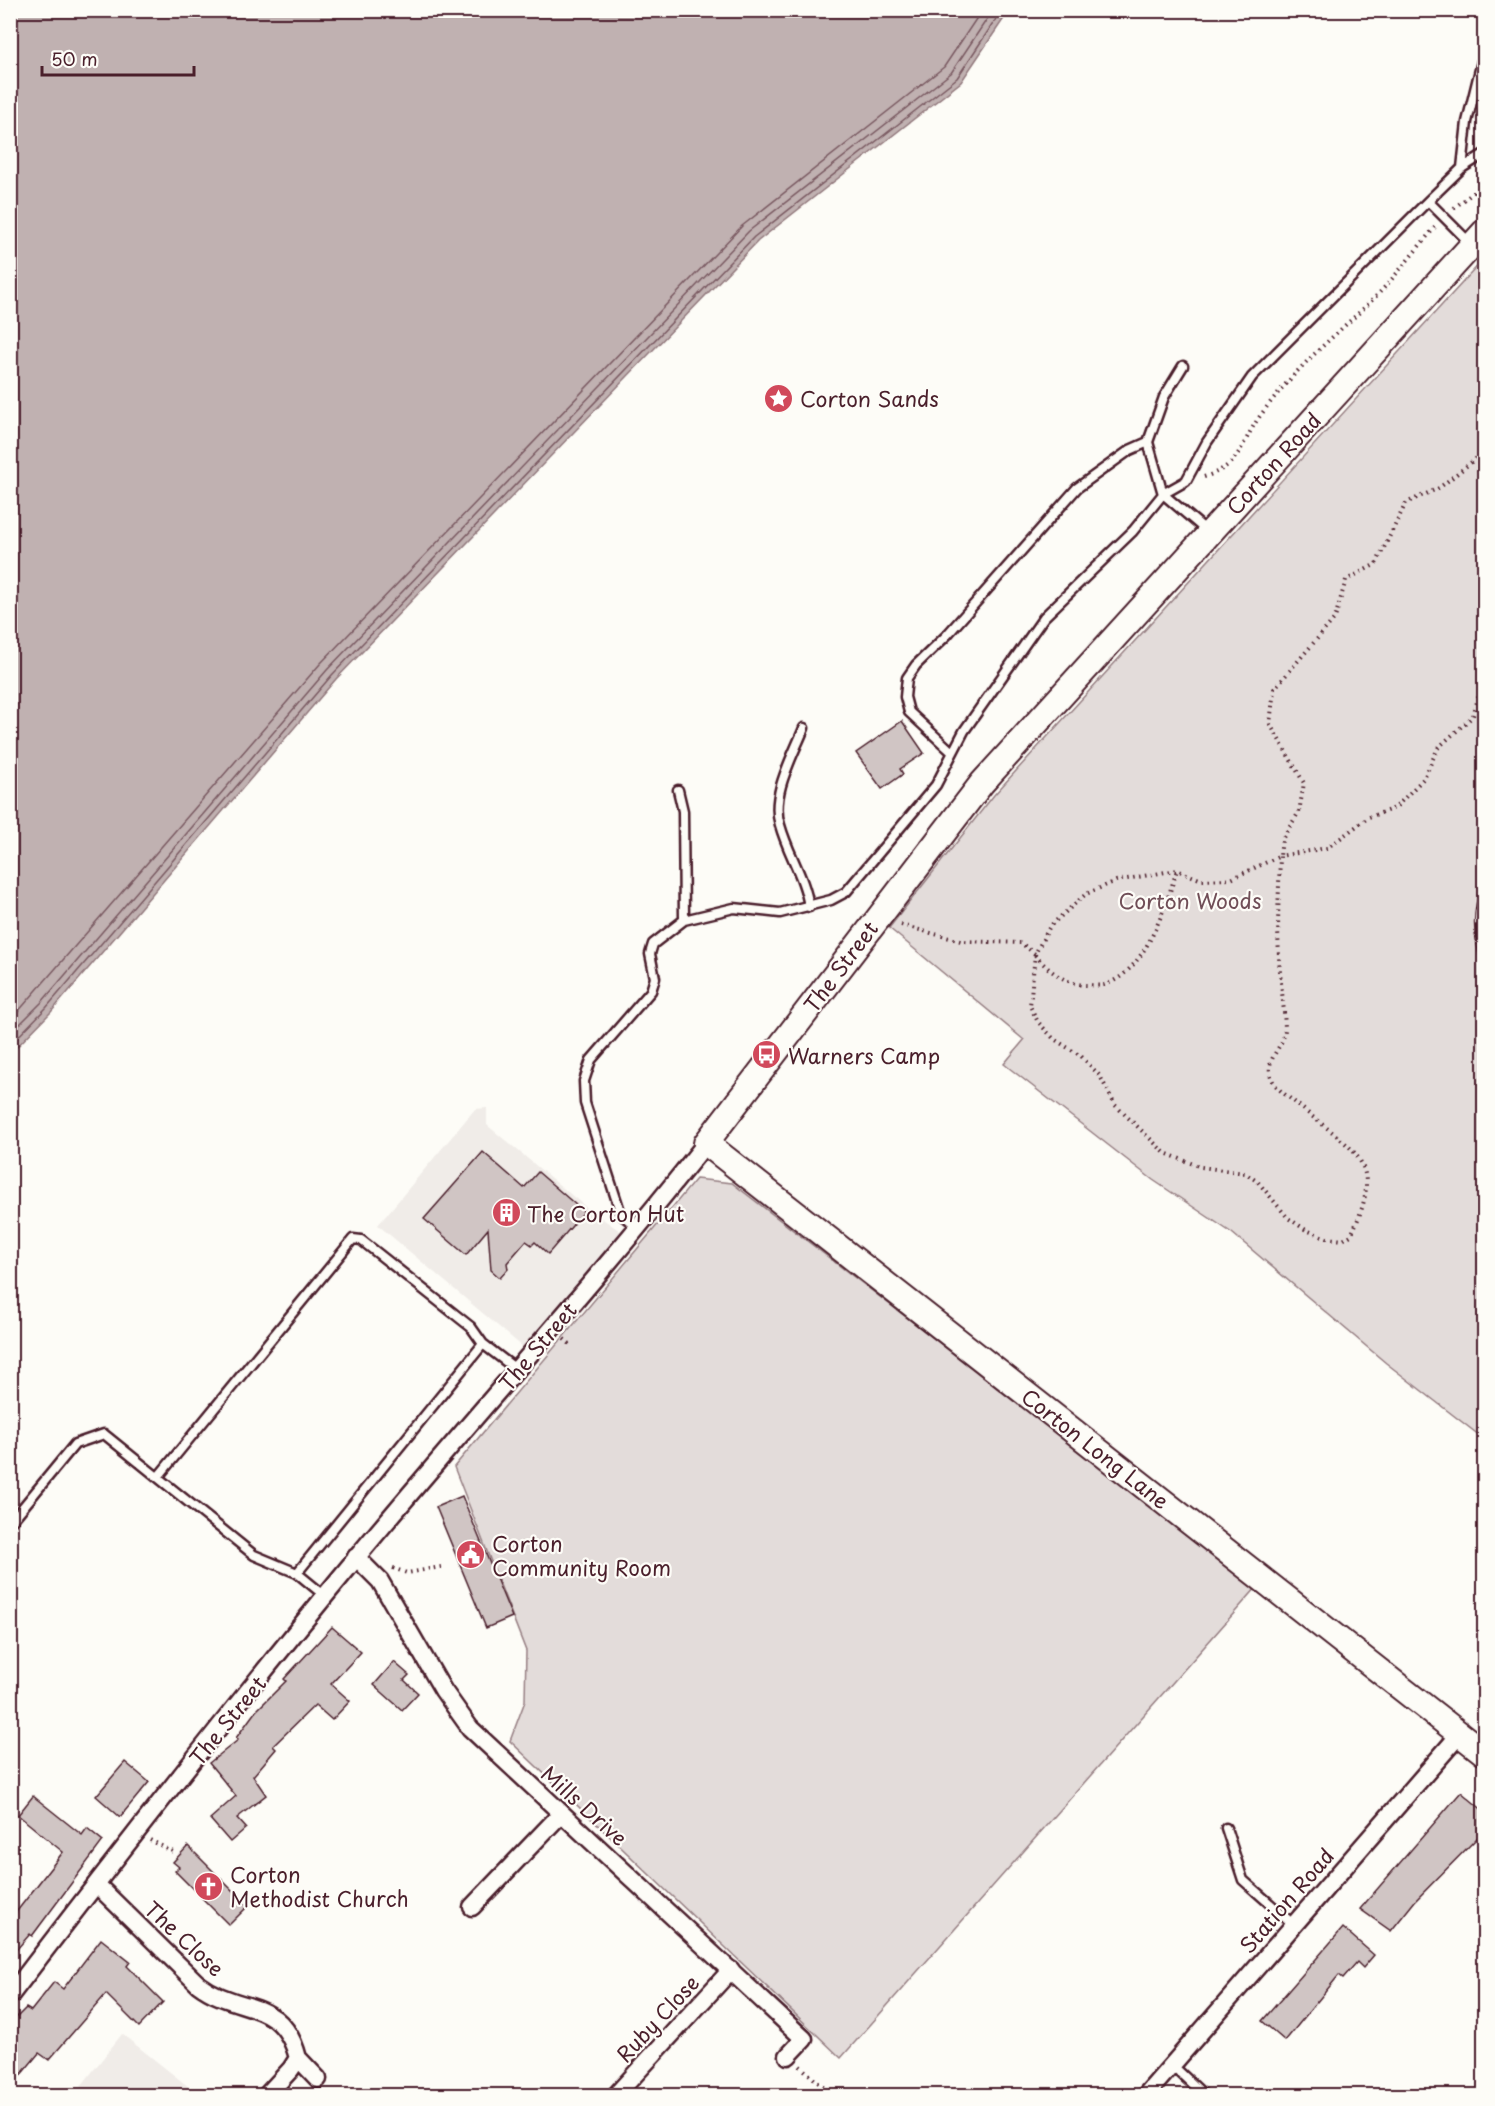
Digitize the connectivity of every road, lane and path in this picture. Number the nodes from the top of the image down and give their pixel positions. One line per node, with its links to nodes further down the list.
1 (1485, 53): 3 (lane)
2 (1485, 154): 3 (lane)
3 (1462, 168): 5 (lane)
4 (1485, 184): 6 (path)
5 (1428, 201): 6 (lane); 11 (lane)
6 (1444, 217): 7 (lane); 11 (path)
7 (1478, 238): 13 (main road, Corton Road)
8 (1183, 366): 9 (lane)
9 (1148, 442): 12 (lane); 17 (lane)
10 (1485, 452): 19 (path)
11 (1186, 481): 12 (lane)
12 (1163, 494): 13 (lane); 17 (lane)
13 (1209, 533): 15 (main road, Corton Road)
14 (1485, 677): 19 (path)
15 (1062, 695): 23 (main road, The Street)
16 (804, 728): 21 (lane)
17 (951, 751): 21 (lane)
18 (678, 790): 22 (lane)
19 (1280, 856): 20 (path); 24 (path)
20 (1177, 870): 24 (path); 24 (path)
21 (809, 907): 22 (lane)
22 (684, 920): 26 (lane)
23 (873, 921): 24 (path); 25 (main road, The Street)
24 (1035, 954)
25 (706, 1143): 26 (street, The Street); 36 (main road, Corton Long Lane)
26 (639, 1228): 28 (street, The Street)
27 (483, 1344): 28 (lane); 29 (lane); 34 (lane)
28 (517, 1370): 31 (street, The Street)
29 (158, 1477): 30 (lane); 34 (lane)
30 (10, 1523)
31 (356, 1557): 35 (street, The Street); 38 (street, Mills Drive)
32 (389, 1565): 33 (path)
33 (441, 1567)
34 (297, 1573): 35 (lane)
35 (325, 1596): 42 (street, The Street)
36 (1460, 1734): 37 (main road, Corton Long Lane); 44 (street, Station Road)
37 (1485, 1753)
38 (561, 1814): 43 (street); 45 (street, Mills Drive)
39 (1226, 1828): 44 (lane)
40 (145, 1837): 41 (path)
41 (173, 1852)
42 (96, 1884): 46 (street, The Street); 48 (street, The Close)
43 (472, 1907)
44 (1294, 1925): 49 (street, Station Road)
45 (731, 1970): 47 (street, Mills Drive); 52 (street, Ruby Close)
46 (10, 1996)
47 (788, 2056): 53 (path)
48 (298, 2058): 50 (street, The Close); 51 (street)
49 (1172, 2065): 54 (street, Station Road); 55 (lane)
50 (318, 2079)
51 (266, 2096)
52 (615, 2096)
53 (833, 2096)
54 (1145, 2096)
55 (1205, 2096)

